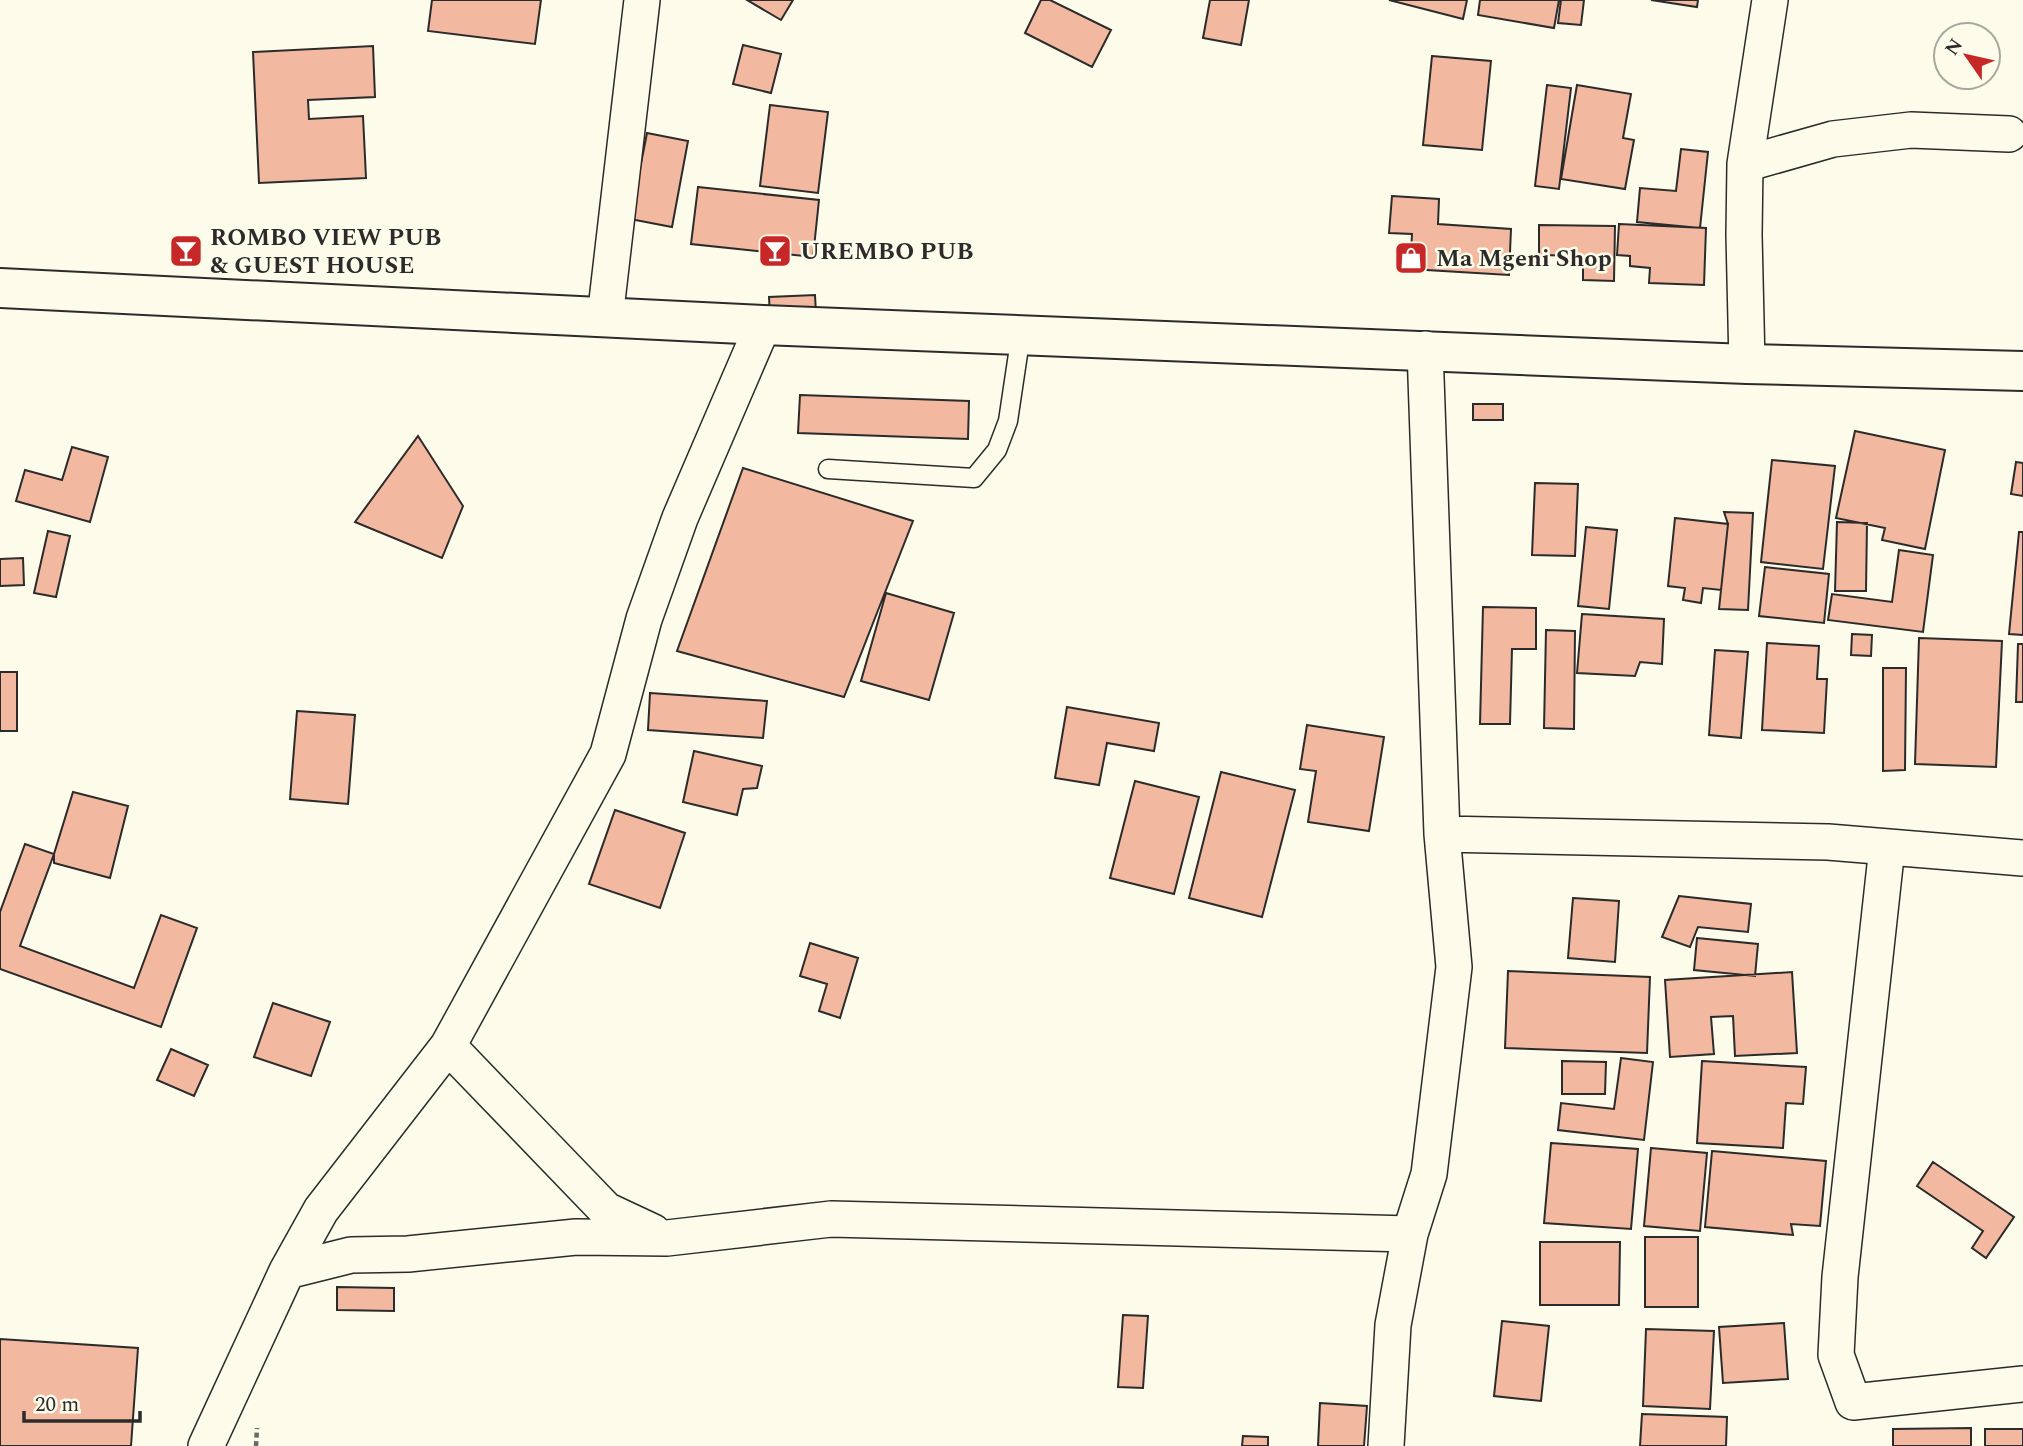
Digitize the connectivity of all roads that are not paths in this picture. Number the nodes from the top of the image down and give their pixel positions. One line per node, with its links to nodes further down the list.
1 (642, 0): 6 (street)
2 (1770, 0): 4 (street)
3 (2009, 134): 4 (street)
4 (1745, 164): 10 (street)
5 (0, 288): 6 (street)
6 (605, 318): 7 (street)
7 (763, 325): 8 (street); 16 (street)
8 (1021, 334): 9 (street); 12 (lane)
9 (1425, 349): 10 (street); 13 (street)
10 (1747, 364): 11 (street)
11 (2023, 371)
12 (828, 469)
13 (1442, 834): 14 (street); 17 (street)
14 (1887, 847): 15 (street); 20 (street)
15 (2023, 858)
16 (448, 1046): 18 (street); 19 (street)
17 (1410, 1234): 18 (street); 22 (street)
18 (667, 1238): 19 (street)
19 (287, 1272): 21 (street)
20 (2023, 1384)
21 (206, 1446)
22 (1386, 1446)

